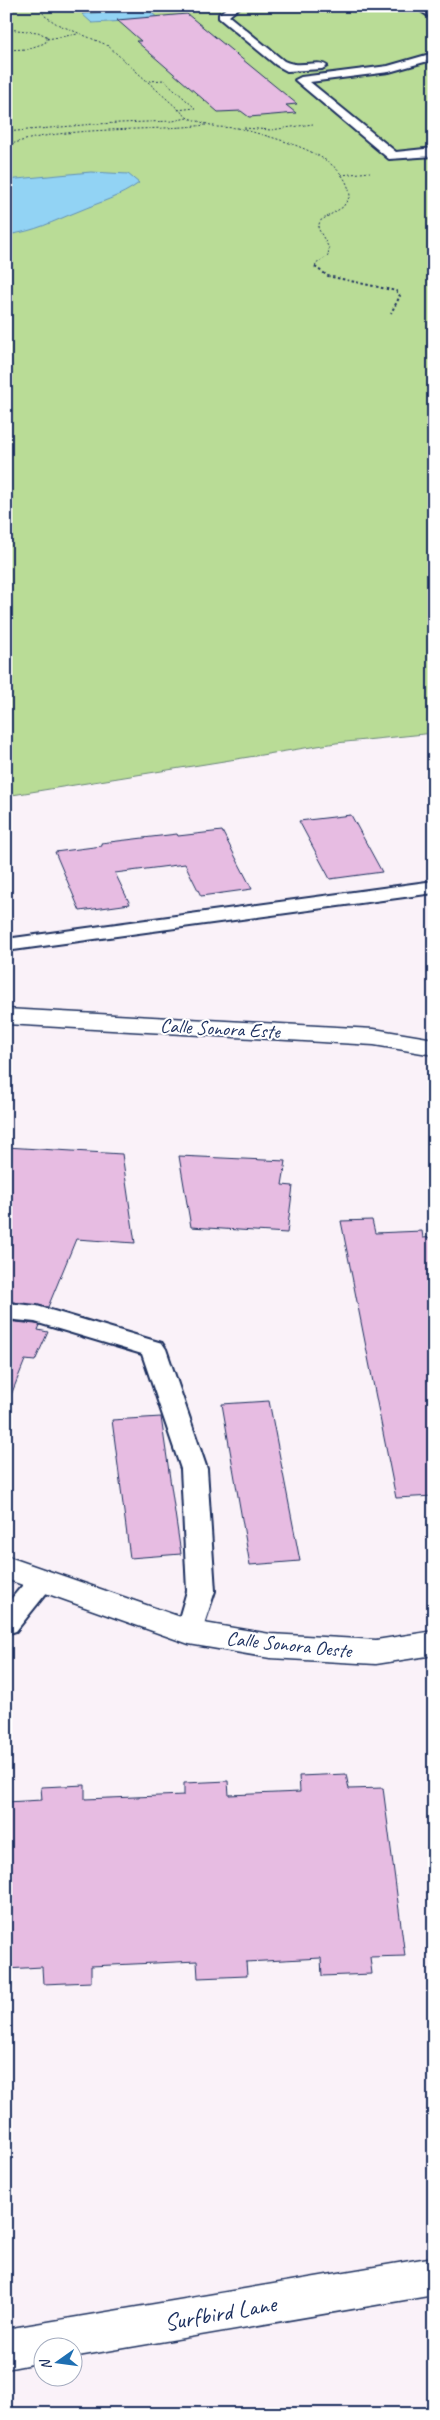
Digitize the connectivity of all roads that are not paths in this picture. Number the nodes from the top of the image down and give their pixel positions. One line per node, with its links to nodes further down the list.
1 (236, 6): 6 (lane)
2 (419, 6): 3 (lane)
3 (434, 17)
4 (433, 57): 7 (lane)
5 (358, 61): 6 (lane)
6 (324, 66): 7 (lane)
7 (339, 77): 8 (lane)
8 (434, 152)
9 (434, 887): 10 (lane)
10 (6, 945)
11 (6, 1016): 12 (street, Calle Sonora Este)
12 (434, 1047)
13 (6, 1311): 17 (lane)
14 (6, 1567): 15 (street, Calle Sonora Oeste)
15 (42, 1581): 16 (lane); 17 (street, Calle Sonora Oeste)
16 (6, 1624)
17 (189, 1632): 18 (street, Calle Sonora Oeste)
18 (434, 1644)
19 (434, 2276): 20 (street, Surfbird Lane)
20 (6, 2349)

